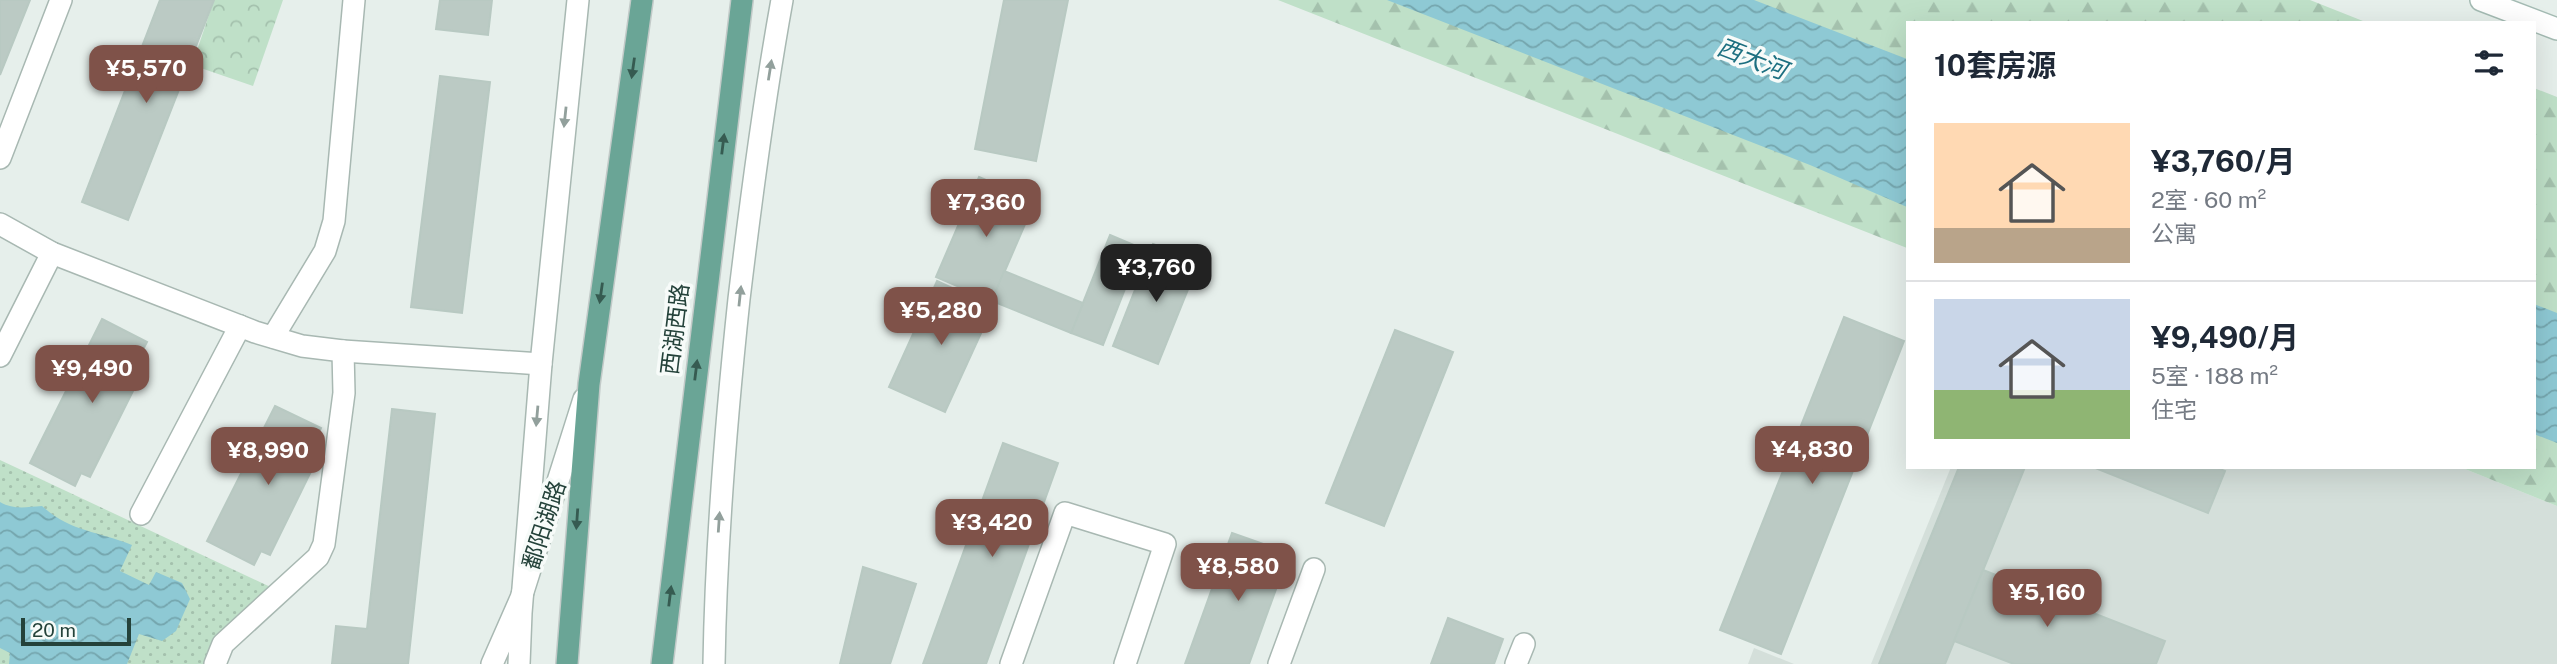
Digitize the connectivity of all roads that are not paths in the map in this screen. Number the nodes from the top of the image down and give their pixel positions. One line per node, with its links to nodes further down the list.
1 (61, 0): 9 (street)
2 (354, 0): 13 (street)
3 (578, 0): 16 (street, one-way to 16)
4 (642, 0): 17 (main road, one-way to 17)
5 (742, 0): 25 (main road, 西湖西路, one-way to 5)
6 (782, 0): 26 (street, one-way to 6)
7 (2481, 0): 8 (street)
8 (2557, 29)
9 (0, 158)
10 (0, 224): 11 (street)
11 (52, 253): 12 (street); 15 (street)
12 (240, 326): 13 (street); 18 (street)
13 (273, 337): 14 (street)
14 (343, 351): 16 (street); 21 (street)
15 (0, 356)
16 (541, 364): 20 (street, one-way to 20)
17 (589, 384): 20 (street, 鄱阳湖路); 24 (main road, one-way to 24)
18 (141, 514)
19 (1314, 569): 29 (street)
20 (523, 592): 22 (street, 鄱阳湖路); 23 (street)
21 (215, 664)
22 (492, 664)
23 (519, 664)
24 (567, 664)
25 (662, 664)
26 (714, 664)
27 (1011, 664): 28 (street)
28 (1125, 664)
29 (1279, 664)

